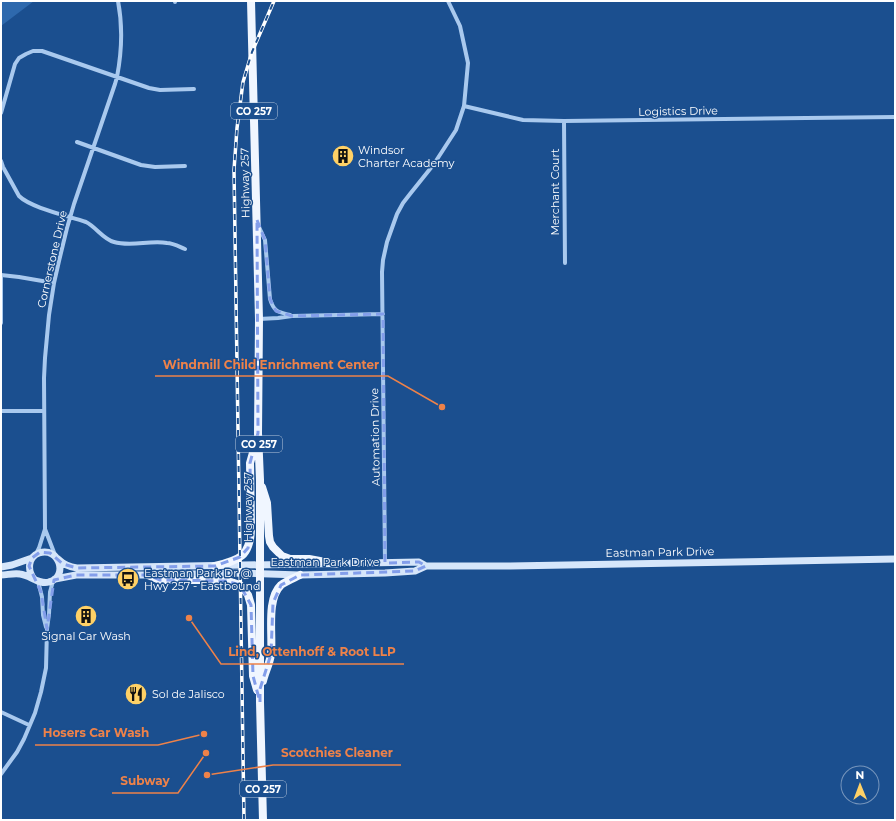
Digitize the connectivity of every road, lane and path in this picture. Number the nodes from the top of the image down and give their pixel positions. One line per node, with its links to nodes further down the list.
1 (118, 1): 4 (street, Cornerstone Drive)
2 (251, 1): 15 (main road, Highway 257 / CO 257)
3 (448, 1): 6 (street, Automation Drive)
4 (117, 76): 5 (street); 7 (street); 11 (street, Cornerstone Drive)
5 (194, 89)
6 (464, 106): 9 (street, Logistics Drive); 20 (street, Automation Drive)
7 (1, 113)
8 (895, 116): 9 (street, Logistics Drive)
9 (564, 121): 17 (street, Merchant Court)
10 (76, 142): 11 (street)
11 (93, 148): 13 (street); 14 (street, Cornerstone Drive)
12 (1, 161): 14 (street)
13 (185, 166)
14 (70, 217): 16 (street); 19 (street, Cornerstone Drive)
15 (257, 220): 21 (street); 22 (main road, Highway 257 / CO 257)
16 (185, 249)
17 (565, 263)
18 (1, 275): 19 (street); 23 (street)
19 (54, 283): 24 (street, Cornerstone Drive)
20 (383, 314): 21 (street); 32 (street, Automation Drive)
21 (292, 316): 22 (street)
22 (259, 319): 26 (main road, Highway 257 / CO 257)
23 (1, 323)
24 (44, 411): 25 (street); 28 (street, Cornerstone Drive)
25 (1, 412)
26 (258, 434): 27 (main road, Highway 257 / CO 257); 35 (main road)
27 (260, 480): 33 (main road); 37 (main road, Highway 257 / CO 257)
28 (45, 529): 29 (street, Cornerstone Drive); 30 (street, Cornerstone Drive)
29 (34, 556): 30 (street); 34 (street); 41 (street)
30 (57, 557): 35 (street, Eastman Park Drive); 42 (street)
31 (895, 559): 36 (street, Eastman Park Drive)
32 (385, 563): 33 (street, Eastman Park Drive); 36 (street, Eastman Park Drive)
33 (336, 564): 37 (street, Eastman Park Drive)
34 (1, 566)
35 (215, 566): 37 (street, Eastman Park Drive)
36 (426, 566): 40 (street, Eastman Park Drive)
37 (260, 569): 39 (street, Eastman Park Drive); 40 (street, Eastman Park Drive); 44 (main road, Highway 257 / CO 257)
38 (1, 575): 41 (street)
39 (148, 575): 42 (street, Eastman Park Drive); 45 (main road)
40 (300, 575): 44 (main road)
41 (36, 580): 42 (street); 43 (street)
42 (54, 580): 43 (street)
43 (47, 629): 47 (street)
44 (260, 689): 45 (main road, Highway 257 / CO 257)
45 (260, 702): 49 (main road, Highway 257 / CO 257)
46 (1, 712): 47 (street)
47 (29, 725): 48 (street)
48 (1, 774)
49 (263, 820)

